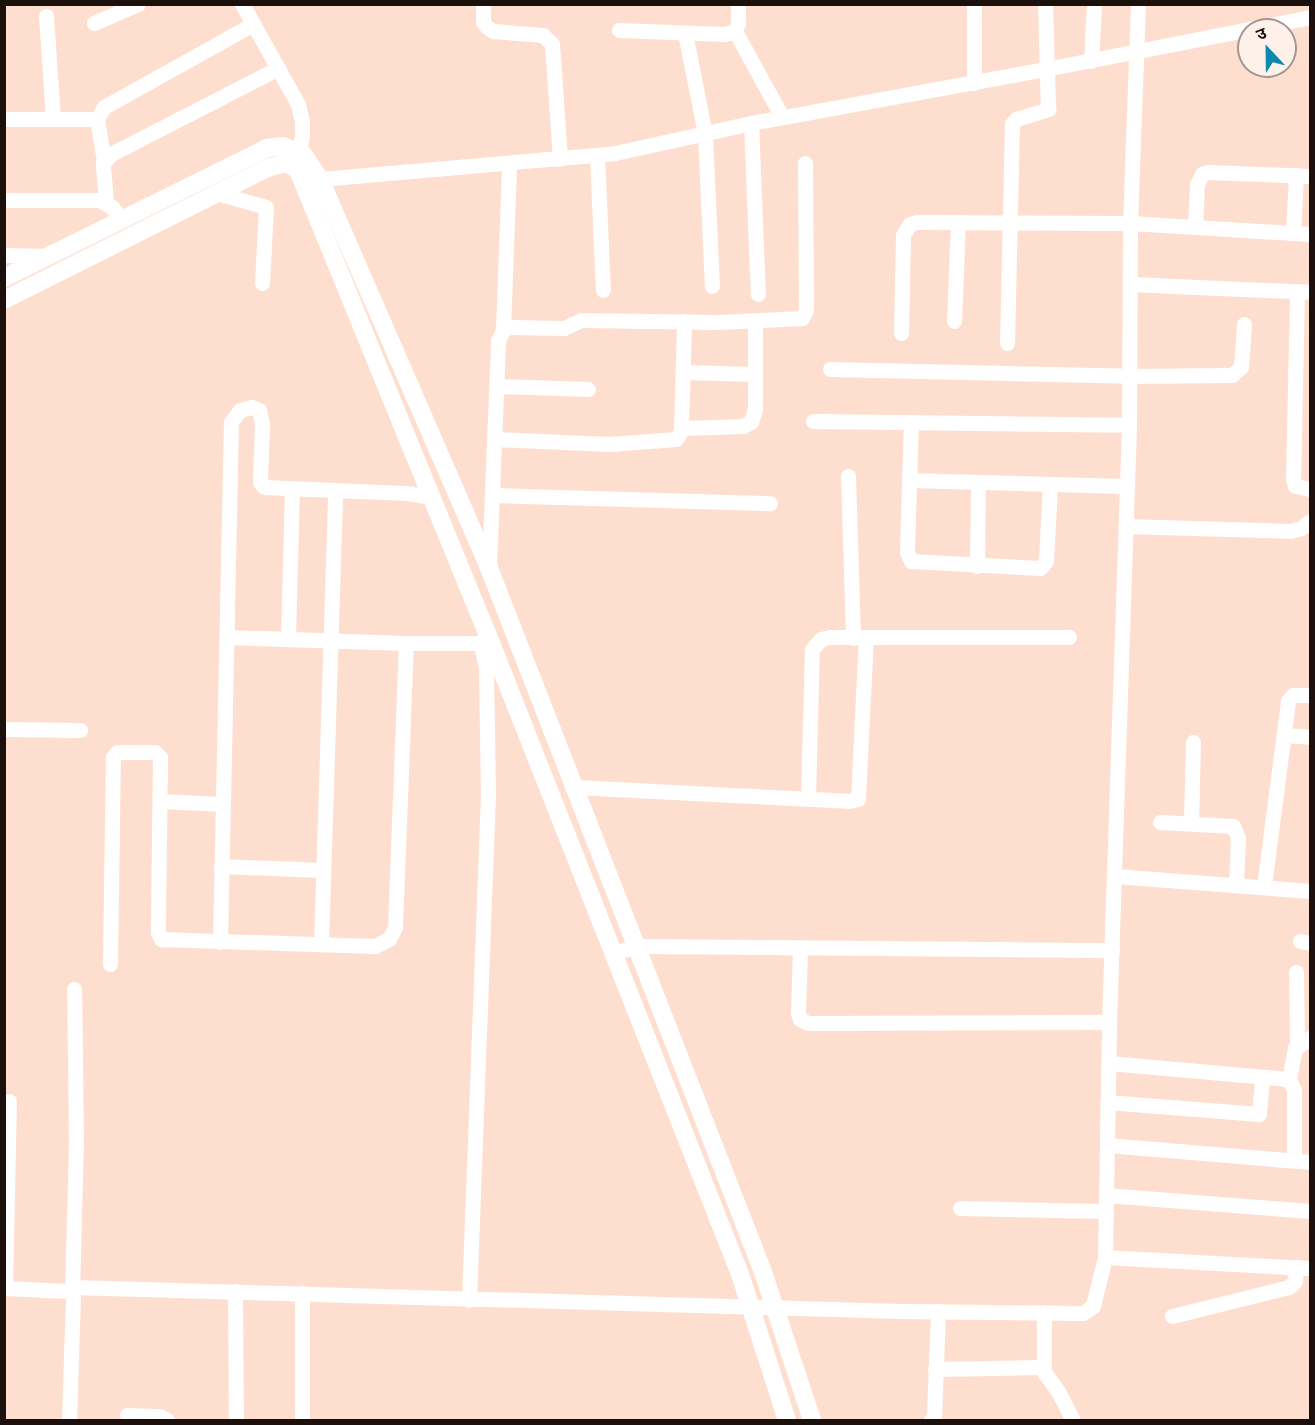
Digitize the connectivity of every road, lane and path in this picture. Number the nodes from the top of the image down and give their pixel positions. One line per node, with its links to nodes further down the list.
1 (138, 4): 11 (street)
2 (242, 4): 12 (street)
3 (483, 4): 29 (street)
4 (738, 4): 14 (street)
5 (974, 4): 20 (street)
6 (1046, 4): 19 (street)
7 (1094, 4): 17 (street)
8 (1138, 4): 16 (street)
9 (46, 16): 22 (street)
10 (1311, 17): 16 (street)
11 (94, 23)
12 (253, 24): 18 (street); 23 (street)
13 (619, 30): 15 (street)
14 (735, 31): 15 (street); 21 (street)
15 (685, 33): 26 (street)
16 (1137, 52): 17 (street); 41 (street)
17 (1091, 61): 19 (street)
18 (278, 68): 28 (street); 30 (street)
19 (1046, 69): 20 (street); 40 (street)
20 (974, 83): 21 (street)
21 (782, 117): 25 (street)
22 (53, 119): 23 (street); 24 (street)
23 (97, 119): 30 (street)
24 (4, 120)
25 (751, 123): 26 (street); 55 (street)
26 (705, 134): 27 (street); 52 (street)
27 (597, 155): 29 (street); 53 (street)
28 (296, 158): 34 (main road); 35 (main road); 38 (main road); 84 (main road)
29 (560, 159): 31 (street)
30 (104, 161): 37 (street)
31 (509, 163): 34 (street); 61 (street)
32 (805, 163): 58 (street)
33 (1303, 176): 42 (street); 43 (street)
34 (320, 178): 89 (main road)
35 (217, 193): 49 (main road); 50 (street)
36 (4, 200): 37 (street)
37 (105, 201): 38 (street)
38 (121, 219): 46 (main road)
39 (958, 222): 40 (street); 59 (street); 62 (street)
40 (1010, 222): 41 (street); 63 (street)
41 (1130, 223): 42 (street); 51 (street)
42 (1195, 227): 43 (street)
43 (1293, 233): 44 (street)
44 (1311, 234)
45 (4, 255): 46 (street)
46 (50, 256): 47 (main road)
47 (29, 266): 48 (main road); 49 (main road)
48 (4, 278)
49 (38, 283): 56 (main road)
50 (262, 283)
51 (1130, 284): 54 (street); 67 (street)
52 (712, 286)
53 (603, 290)
54 (1304, 292): 81 (street)
55 (758, 294)
56 (4, 300)
57 (684, 321): 58 (street); 61 (street); 65 (street)
58 (755, 321): 66 (street)
59 (954, 321)
60 (1244, 324): 67 (street)
61 (503, 330): 68 (street)
62 (901, 333)
63 (1007, 343)
64 (830, 369): 67 (street)
65 (683, 372): 66 (street); 73 (street)
66 (755, 374): 73 (street)
67 (1129, 376): 72 (street)
68 (497, 386): 69 (street); 74 (street)
69 (588, 389)
70 (813, 421): 71 (street)
71 (911, 422): 72 (street); 76 (street)
72 (1129, 424): 79 (street)
73 (681, 428): 74 (street)
74 (495, 439): 83 (street)
75 (848, 476): 94 (street)
76 (909, 480): 77 (street); 88 (street)
77 (978, 482): 78 (street); 88 (street)
78 (1050, 484): 79 (street); 88 (street)
79 (1125, 486): 87 (street)
80 (292, 488): 82 (street); 92 (street); 95 (street)
81 (1311, 489)
82 (335, 491): 84 (street); 96 (street)
83 (494, 495): 85 (street); 89 (street)
84 (431, 497): 91 (main road)
85 (770, 504)
86 (1311, 521): 87 (street)
87 (1125, 526): 113 (street)
88 (976, 566)
89 (489, 567): 90 (main road)
90 (502, 603): 91 (main road); 105 (main road)
91 (479, 613): 98 (main road)
92 (228, 637): 95 (street); 108 (street)
93 (1069, 637): 94 (street)
94 (859, 638): 106 (street); 106 (street)
95 (288, 639): 96 (street)
96 (329, 641): 97 (street); 112 (street)
97 (406, 643): 98 (street); 118 (street)
98 (486, 644): 122 (main road); 146 (street)
99 (1311, 695): 102 (street)
100 (4, 729): 101 (street)
101 (80, 729)
102 (1284, 735): 103 (street); 115 (street)
103 (1311, 737)
104 (1192, 742): 110 (street)
105 (574, 787): 106 (street); 119 (main road)
106 (808, 797)
107 (160, 801): 108 (street); 117 (street); 123 (street)
108 (222, 804): 111 (street)
109 (1160, 822): 110 (street)
110 (1191, 823): 114 (street)
111 (221, 866): 112 (street); 117 (street)
112 (322, 870): 118 (street)
113 (1115, 876): 114 (street); 121 (street)
114 (1236, 884): 115 (street)
115 (1264, 886): 116 (street)
116 (1311, 891)
117 (220, 942): 118 (street)
118 (321, 944)
119 (637, 946): 120 (street); 122 (street); 148 (main road)
120 (800, 948): 121 (street); 126 (street)
121 (1112, 950): 126 (street)
122 (613, 953): 147 (main road)
123 (110, 964)
124 (1296, 972): 127 (street)
125 (74, 989): 143 (street)
126 (1109, 1022): 128 (street)
127 (1304, 1042): 130 (street)
128 (1109, 1063): 129 (street); 132 (street)
129 (1262, 1077): 130 (street); 132 (street)
130 (1289, 1079): 134 (street)
131 (9, 1101): 142 (street)
132 (1107, 1102): 133 (street)
133 (1107, 1145): 134 (street); 136 (street)
134 (1294, 1161): 135 (street)
135 (1311, 1162)
136 (1106, 1195): 138 (street); 139 (street)
137 (960, 1208): 138 (street)
138 (1106, 1211): 140 (street)
139 (1311, 1211)
140 (1105, 1257): 141 (street); 150 (street)
141 (1303, 1268): 151 (street)
142 (5, 1288): 143 (street)
143 (72, 1290): 144 (street); 155 (street)
144 (234, 1291): 145 (street); 157 (street)
145 (302, 1293): 146 (street); 158 (street)
146 (469, 1300): 147 (street)
147 (752, 1306): 148 (street); 159 (main road)
148 (775, 1307): 149 (street); 160 (main road)
149 (938, 1311): 150 (street); 153 (street)
150 (1044, 1312): 152 (street)
151 (1172, 1317)
152 (1043, 1367): 153 (street); 162 (street)
153 (935, 1368): 161 (street)
154 (126, 1415): 156 (street)
155 (69, 1420)
156 (167, 1420)
157 (236, 1420)
158 (302, 1420)
159 (787, 1420)
160 (812, 1420)
161 (930, 1420)
162 (1073, 1420)

